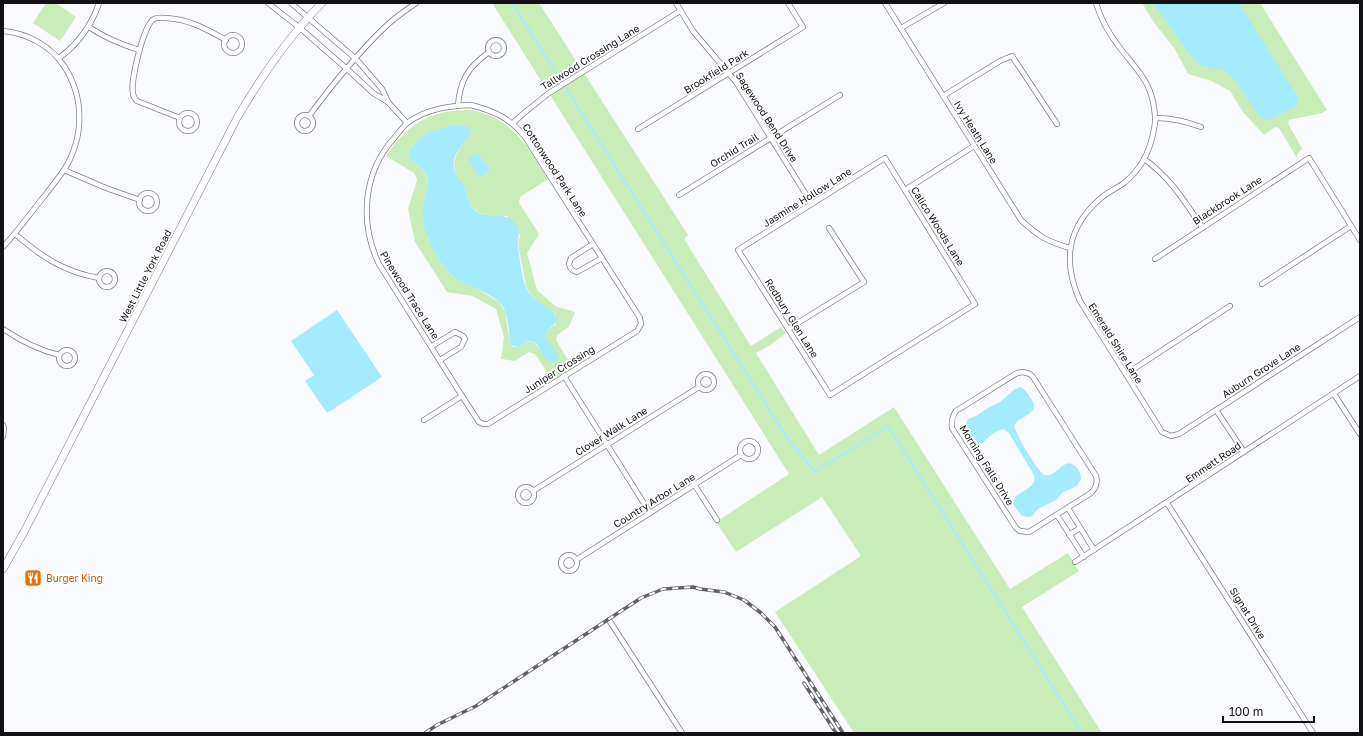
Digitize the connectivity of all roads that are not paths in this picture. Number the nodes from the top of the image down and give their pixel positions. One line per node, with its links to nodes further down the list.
1 (99, 3): 13 (street)
2 (290, 3): 12 (street)
3 (322, 3): 12 (main road, West Little York Road)
4 (416, 3): 21 (street)
5 (676, 3): 11 (street, Sagewood Bend Drive)
6 (788, 3): 23 (street, Brookfield Park)
7 (885, 3): 15 (street, Ivy Heath Lane)
8 (944, 3): 15 (street)
9 (1096, 3): 30 (street)
10 (271, 4): 14 (street)
11 (680, 11): 23 (street, Sagewood Bend Drive); 31 (street, Tallwood Crossing Lane)
12 (308, 18): 14 (main road, West Little York Road); 21 (street)
13 (89, 26): 18 (street); 20 (street)
14 (300, 28): 22 (street); 96 (main road, West Little York Road)
15 (901, 28): 25 (street, Ivy Heath Lane)
16 (3, 31): 20 (street)
17 (226, 40): 18 (street)
18 (139, 50): 29 (street)
19 (488, 53): 27 (street)
20 (59, 58): 40 (street)
21 (356, 59): 22 (street); 26 (street)
22 (347, 69): 26 (street); 28 (street)
23 (729, 73): 35 (street, Brookfield Park); 36 (street, Sagewood Bend Drive)
24 (840, 95): 36 (street, Orchid Trail)
25 (943, 96): 33 (street); 37 (street, Ivy Heath Lane)
26 (388, 102): 32 (street)
27 (458, 106): 31 (street, Cottonwood Park Lane); 32 (street, Cottonwood Park Lane)
28 (309, 116)
29 (180, 118)
30 (1156, 118): 34 (street); 39 (street, Emerald Shire Lane)
31 (513, 123): 50 (street, Cottonwood Park Lane)
32 (407, 124): 63 (street, Pinewood Trace Lane)
33 (1057, 124)
34 (1201, 127)
35 (638, 129)
36 (771, 138): 42 (street, Orchid Trail); 44 (street, Sagewood Bend Drive)
37 (974, 146): 41 (street); 52 (street, Ivy Heath Lane)
38 (885, 158): 41 (street, Calico Woods Lane); 44 (street, Jasmine Hollow Lane)
39 (1144, 159): 46 (street); 52 (street, Emerald Shire Lane)
40 (64, 170): 43 (street); 48 (street)
41 (905, 190): 71 (street, Calico Woods Lane)
42 (679, 195)
43 (140, 200)
44 (812, 204): 53 (street, Jasmine Hollow Lane)
45 (1351, 226): 46 (street, Blackbrook Lane); 49 (street); 57 (street)
46 (1202, 227): 55 (street, Blackbrook Lane)
47 (829, 228): 62 (street)
48 (15, 234): 51 (street); 56 (street)
49 (1360, 240)
50 (593, 244): 54 (street, Cottonwood Park Lane); 54 (street)
51 (3, 247)
52 (1070, 248): 66 (street, Emerald Shire Lane)
53 (738, 250): 62 (street, Redbury Glen Lane)
54 (602, 258): 60 (street, Cottonwood Park Lane)
55 (1155, 259)
56 (99, 278)
57 (1262, 284)
58 (1230, 306): 66 (street)
59 (1360, 317): 73 (street, Auburn Grove Lane)
60 (641, 324): 67 (street, Juniper Crossing)
61 (3, 329): 64 (street)
62 (788, 329): 71 (street, Redbury Glen Lane)
63 (432, 346): 65 (street, Pinewood Trace Lane); 65 (street)
64 (59, 355)
65 (440, 360): 72 (street, Pinewood Trace Lane)
66 (1126, 374): 78 (street, Emerald Shire Lane)
67 (564, 376): 75 (street, Juniper Crossing); 80 (street)
68 (1360, 376): 70 (street, Emmett Road)
69 (699, 386): 80 (street, Clover Walk Lane)
70 (1334, 394): 77 (street); 81 (street, Emmett Road)
71 (830, 395)
72 (462, 396): 74 (street); 75 (street, Pinewood Trace Lane)
73 (1216, 410): 78 (street, Auburn Grove Lane); 81 (street)
74 (424, 420)
75 (483, 424)
76 (4, 426): 79 (street)
77 (1360, 434)
78 (1171, 436)
79 (3, 438)
80 (607, 444): 84 (street, Clover Walk Lane); 87 (street)
81 (1244, 452): 85 (street, Emmett Road)
82 (741, 455): 83 (street, Country Arbor Lane)
83 (694, 484): 87 (street, Country Arbor Lane); 89 (street)
84 (532, 491)
85 (1167, 503): 92 (street, Emmett Road); 99 (street, Signat Drive)
86 (1068, 508): 88 (street); 88 (street, Morning Falls Drive); 90 (street)
87 (650, 513): 94 (street, Country Arbor Lane)
88 (1057, 515): 91 (street)
89 (717, 520)
90 (1080, 528): 91 (street); 92 (street)
91 (1069, 535): 93 (street)
92 (1094, 550): 93 (street, Emmett Road)
93 (1084, 557): 95 (street, Emmett Road)
94 (576, 560)
95 (1075, 562)
96 (3, 569)
97 (609, 620): 98 (street)
98 (682, 733)
99 (1313, 733)

